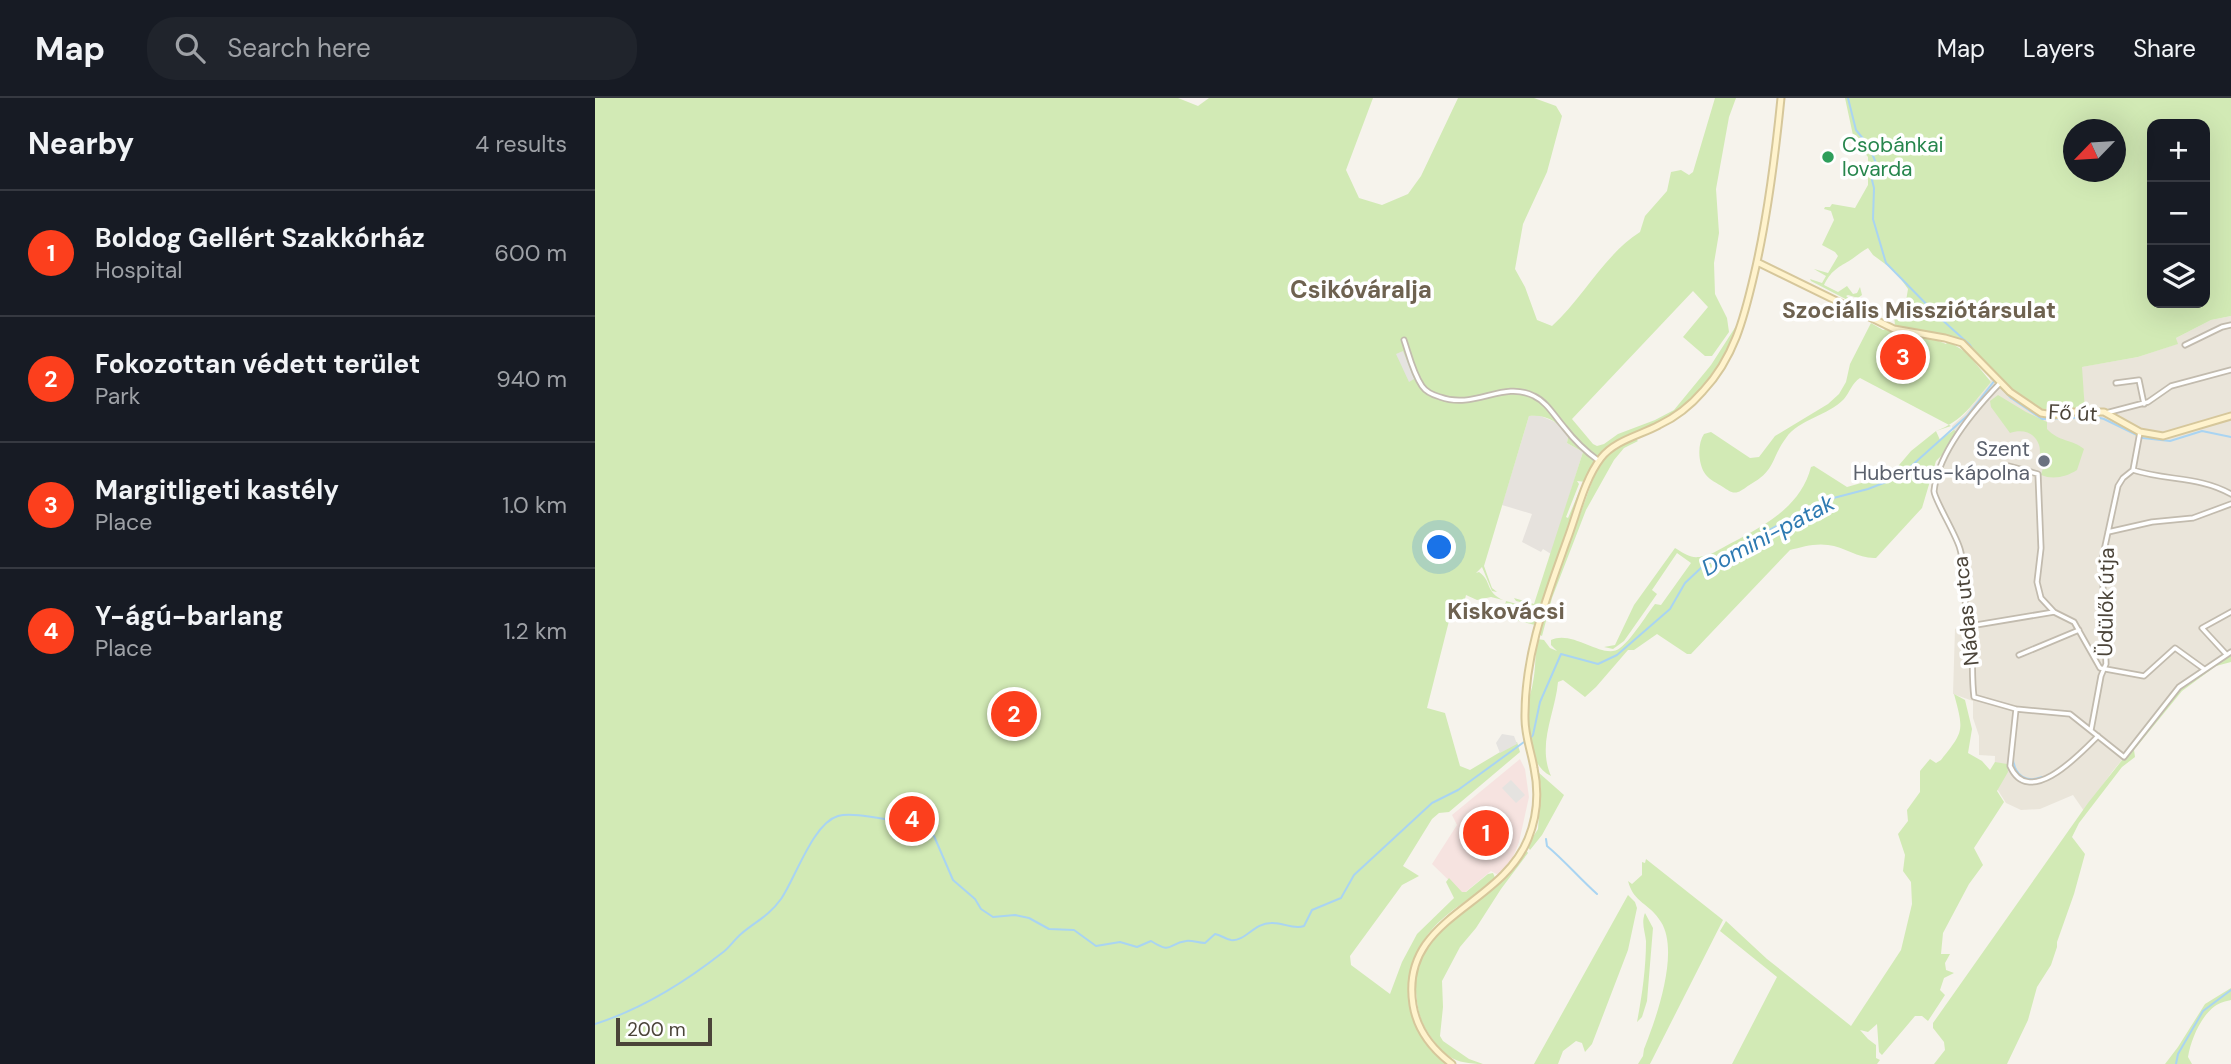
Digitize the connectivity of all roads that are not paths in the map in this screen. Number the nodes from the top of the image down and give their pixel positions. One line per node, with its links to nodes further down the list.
1 (1781, 98): 2 (main road)
2 (1757, 262): 7 (main road, Fő út); 13 (main road)
3 (2231, 325): 5 (street)
4 (1405, 340): 13 (street)
5 (2185, 345)
6 (2231, 370): 9 (street)
7 (1999, 383): 10 (main road, Fő út); 21 (street, Nádas utca)
8 (2116, 383): 9 (street)
9 (2144, 404): 10 (street)
10 (2104, 412): 12 (main road, Fő út)
11 (2231, 416): 12 (main road, Fő út)
12 (2139, 436): 15 (street, Üdülők útja)
13 (1599, 461): 30 (main road)
14 (2009, 466): 19 (street)
15 (2133, 470): 16 (street); 18 (street, Üdülők útja)
16 (2231, 494)
17 (2231, 504): 18 (street)
18 (2108, 531): 25 (street, Üdülők útja)
19 (2054, 612): 21 (street); 22 (street)
20 (2231, 612): 23 (street)
21 (1970, 626): 27 (street, Nádas utca)
22 (2079, 630): 24 (street); 25 (street)
23 (2229, 653): 26 (street)
24 (2019, 655)
25 (2103, 669): 26 (street); 28 (street, Üdülők útja)
26 (2204, 669): 29 (street)
27 (2016, 709): 28 (street); 29 (street)
28 (2091, 730): 29 (street)
29 (2098, 736)
30 (1452, 1064)

